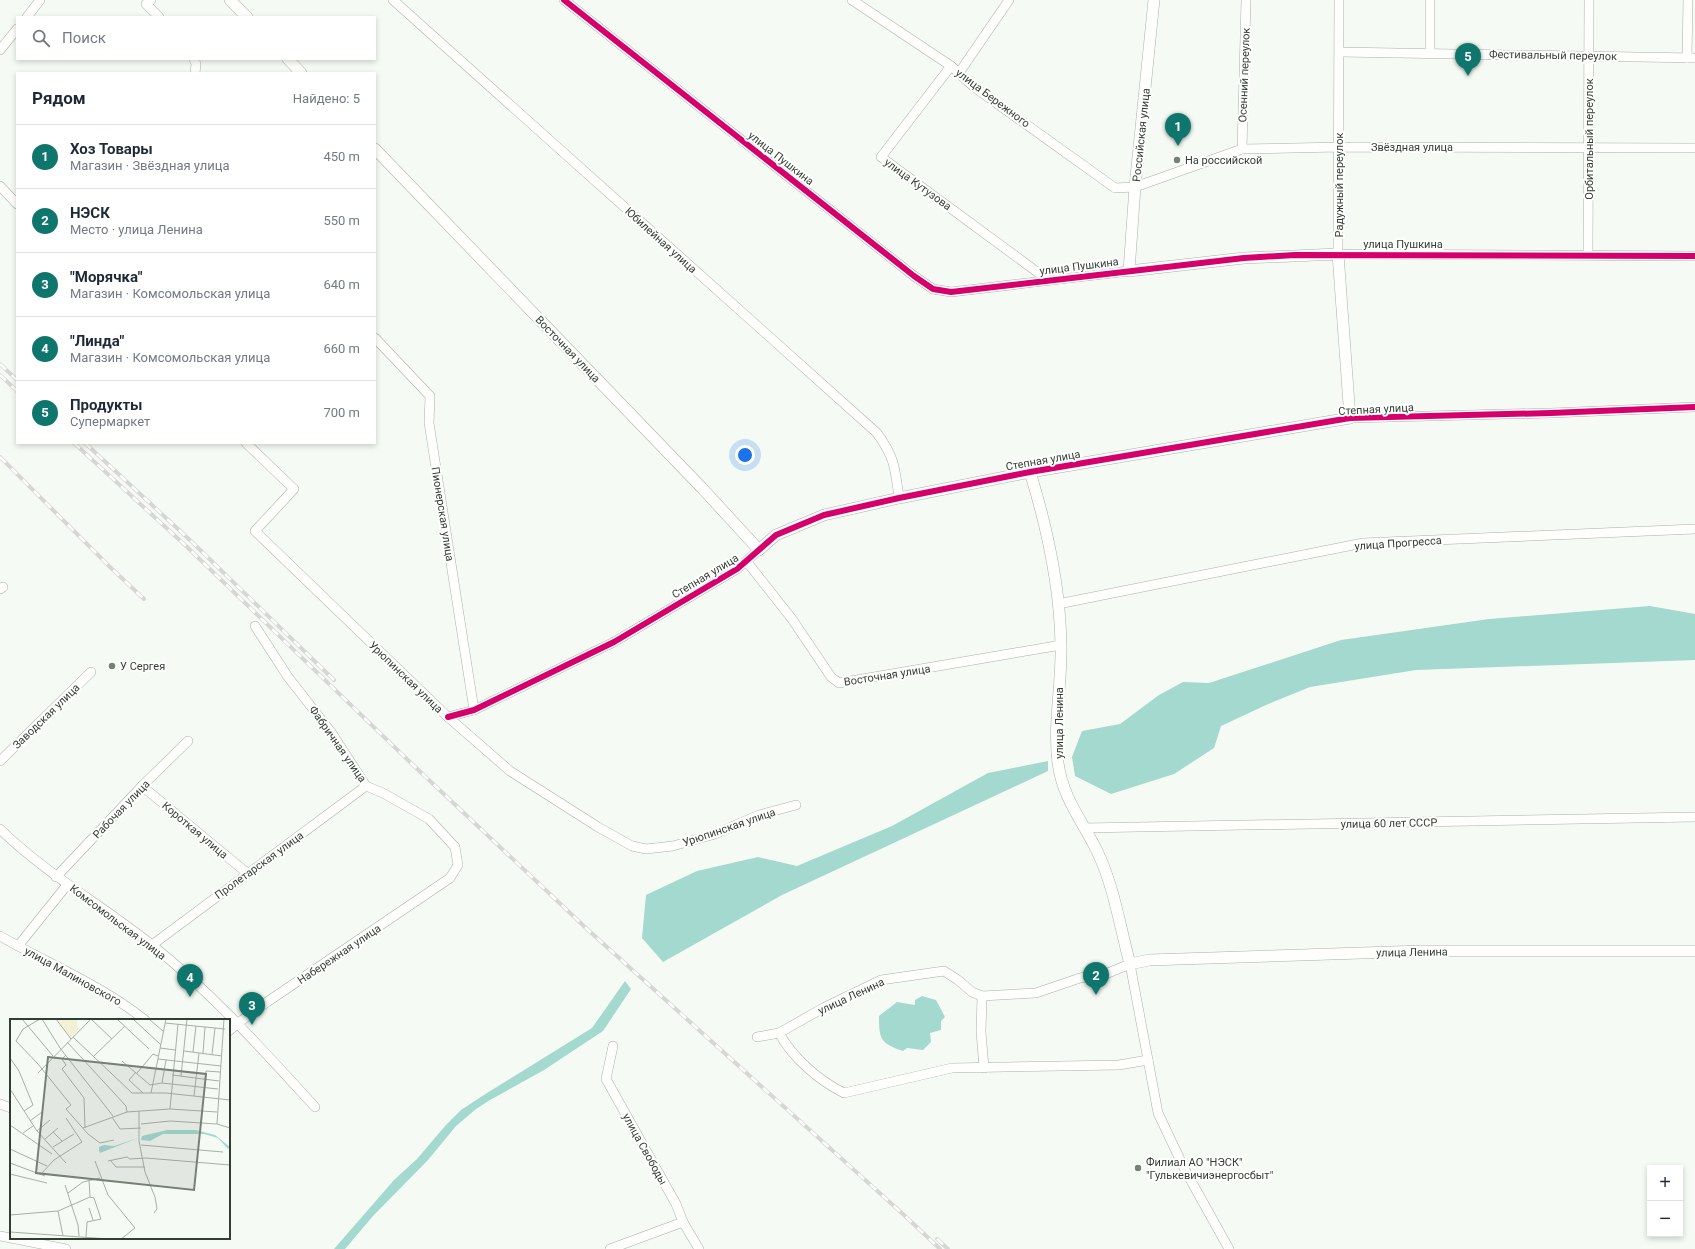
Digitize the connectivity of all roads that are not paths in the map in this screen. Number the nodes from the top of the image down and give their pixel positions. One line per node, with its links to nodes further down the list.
1 (40, 0): 14 (street)
2 (150, 0): 15 (street)
3 (230, 0): 16 (street)
4 (393, 0): 47 (street, Юбилейная улица)
5 (564, 0): 41 (street, улица Пушкина)
6 (852, 0): 25 (street, улица Бережного)
7 (1009, 0): 28 (street)
8 (1154, 0): 35 (street, Российская улица)
9 (1246, 0): 32 (street, Осенний переулок)
10 (1339, 0): 19 (street, Радужный переулок)
11 (1430, 0): 20 (street)
12 (1589, 0): 21 (street, Орбитальный переулок)
13 (1688, 0): 22 (street)
14 (28, 16)
15 (158, 16)
16 (246, 16)
17 (16, 30): 18 (street)
18 (0, 50)
19 (1340, 52): 20 (street, Фестивальный переулок); 29 (street, Радужный переулок)
20 (1430, 52): 21 (street, Фестивальный переулок)
21 (1589, 56): 22 (street, Фестивальный переулок); 30 (street, Орбитальный переулок)
22 (1691, 58)
23 (194, 60): 26 (street)
24 (289, 60): 27 (street)
25 (951, 66): 28 (street, улица Бережного); 41 (street, улица Кутузова)
26 (194, 72)
27 (300, 72)
28 (959, 74): 35 (street, улица Бережного)
29 (1339, 146): 30 (street, Звёздная улица); 32 (street, Звёздная улица); 37 (street, Радужный переулок)
30 (1589, 147): 31 (street, Звёздная улица); 38 (street, Орбитальный переулок)
31 (1695, 148)
32 (1242, 149): 35 (street, Звёздная улица)
33 (376, 150): 49 (street, Восточная улица)
34 (0, 186): 36 (street)
35 (1135, 187): 40 (street, Российская улица)
36 (16, 203)
37 (1338, 254): 38 (street, улица Пушкина); 40 (street, улица Пушкина); 44 (street, Радужный переулок)
38 (1588, 255): 39 (street, улица Пушкина)
39 (1695, 256)
40 (1129, 271): 41 (street, улица Пушкина)
41 (1048, 280)
42 (376, 339): 55 (street, Пионерская улица)
43 (1695, 407): 44 (street, Степная улица)
44 (1350, 418): 46 (street, Степная улица)
45 (247, 444): 56 (street, Урюпинская улица)
46 (1030, 472): 47 (street, Степная улица); 51 (street, улица Ленина)
47 (899, 498): 49 (street, Степная улица)
48 (1695, 529): 51 (street, улица Прогресса)
49 (759, 550): 50 (street, Степная улица)
50 (747, 562): 53 (street, Восточная улица); 55 (street, Степная улица)
51 (1058, 604): 53 (street, улица Ленина)
52 (255, 626): 60 (street, Фабричная улица)
53 (1061, 645): 63 (street, улица Ленина)
54 (91, 672): 58 (street, Заводская улица)
55 (474, 710): 56 (street, Степная улица)
56 (448, 717): 61 (street, Урюпинская улица)
57 (188, 741): 59 (street, Рабочая улица)
58 (0, 760)
59 (142, 786): 65 (street, Короткая улица); 66 (street, Рабочая улица)
60 (366, 786): 65 (street, Пролетарская улица); 67 (street, Фабричная улица)
61 (796, 804)
62 (1695, 817): 63 (street, улица 60 лет СССР)
63 (1084, 828): 73 (street, улица Ленина)
64 (0, 830): 66 (street, Комсомольская улица)
65 (247, 873): 70 (street, Пролетарская улица)
66 (56, 877): 68 (street, Комсомольская улица)
67 (450, 878): 76 (street, Набережная улица)
68 (67, 884): 70 (street, Комсомольская улица); 71 (street)
69 (0, 936): 71 (street, улица Малиновского)
70 (152, 945): 76 (street, Комсомольская улица)
71 (18, 946): 75 (street, улица Малиновского)
72 (1695, 951): 73 (street, улица Ленина)
73 (1130, 964): 74 (street, улица Ленина); 81 (street, улица Ленина)
74 (982, 996): 78 (street, улица Ленина); 82 (street)
75 (144, 1019)
76 (238, 1023): 77 (street, Набережная улица); 84 (street, Комсомольская улица)
77 (230, 1030)
78 (779, 1033): 79 (street, улица Ленина); 82 (street)
79 (757, 1037)
80 (613, 1046): 86 (street, улица Свободы)
81 (1148, 1060): 82 (street); 93 (street, улица Ленина)
82 (984, 1068)
83 (0, 1104): 85 (street)
84 (315, 1107)
85 (10, 1108)
86 (683, 1222): 91 (street); 92 (street, улица Свободы)
87 (0, 1236): 88 (street)
88 (10, 1238)
89 (16, 1239): 90 (street)
90 (62, 1248)
91 (610, 1249)
92 (699, 1249)
93 (1229, 1249)

